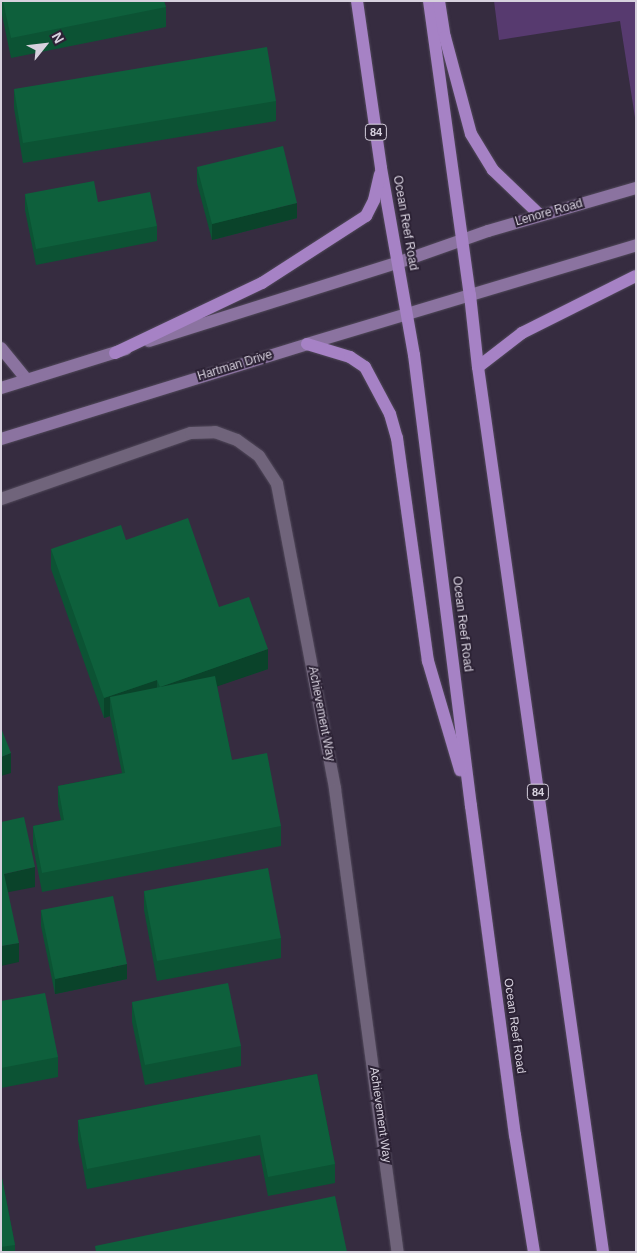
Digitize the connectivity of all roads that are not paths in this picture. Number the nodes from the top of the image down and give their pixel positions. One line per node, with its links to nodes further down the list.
1 (357, 1): 4 (main road, Ocean Reef Road / 84)
2 (429, 1): 7 (main road, 84)
3 (439, 1): 6 (main road)
4 (381, 168): 9 (main road, Ocean Reef Road / 84); 15 (main road)
5 (636, 188): 6 (main road, Lenore Road)
6 (540, 215): 7 (main road, Lenore Road)
7 (462, 240): 9 (main road); 11 (main road, 84)
8 (636, 245): 11 (main road)
9 (397, 263): 12 (main road, Ocean Reef Road / 84); 15 (main road)
10 (636, 276): 16 (main road)
11 (470, 295): 12 (main road, Hartman Drive); 16 (main road, 84)
12 (407, 315): 13 (main road, Hartman Drive); 21 (main road, Ocean Reef Road / 84)
13 (307, 344): 19 (main road, Hartman Drive); 21 (main road)
14 (1, 348): 17 (main road)
15 (115, 353): 17 (main road)
16 (478, 367): 24 (main road, 84)
17 (28, 380): 18 (main road)
18 (1, 388)
19 (1, 439)
20 (1, 499): 22 (street, Achievement Way)
21 (471, 806): 23 (main road, Ocean Reef Road / 84)
22 (398, 1252)
23 (534, 1252)
24 (603, 1252)

